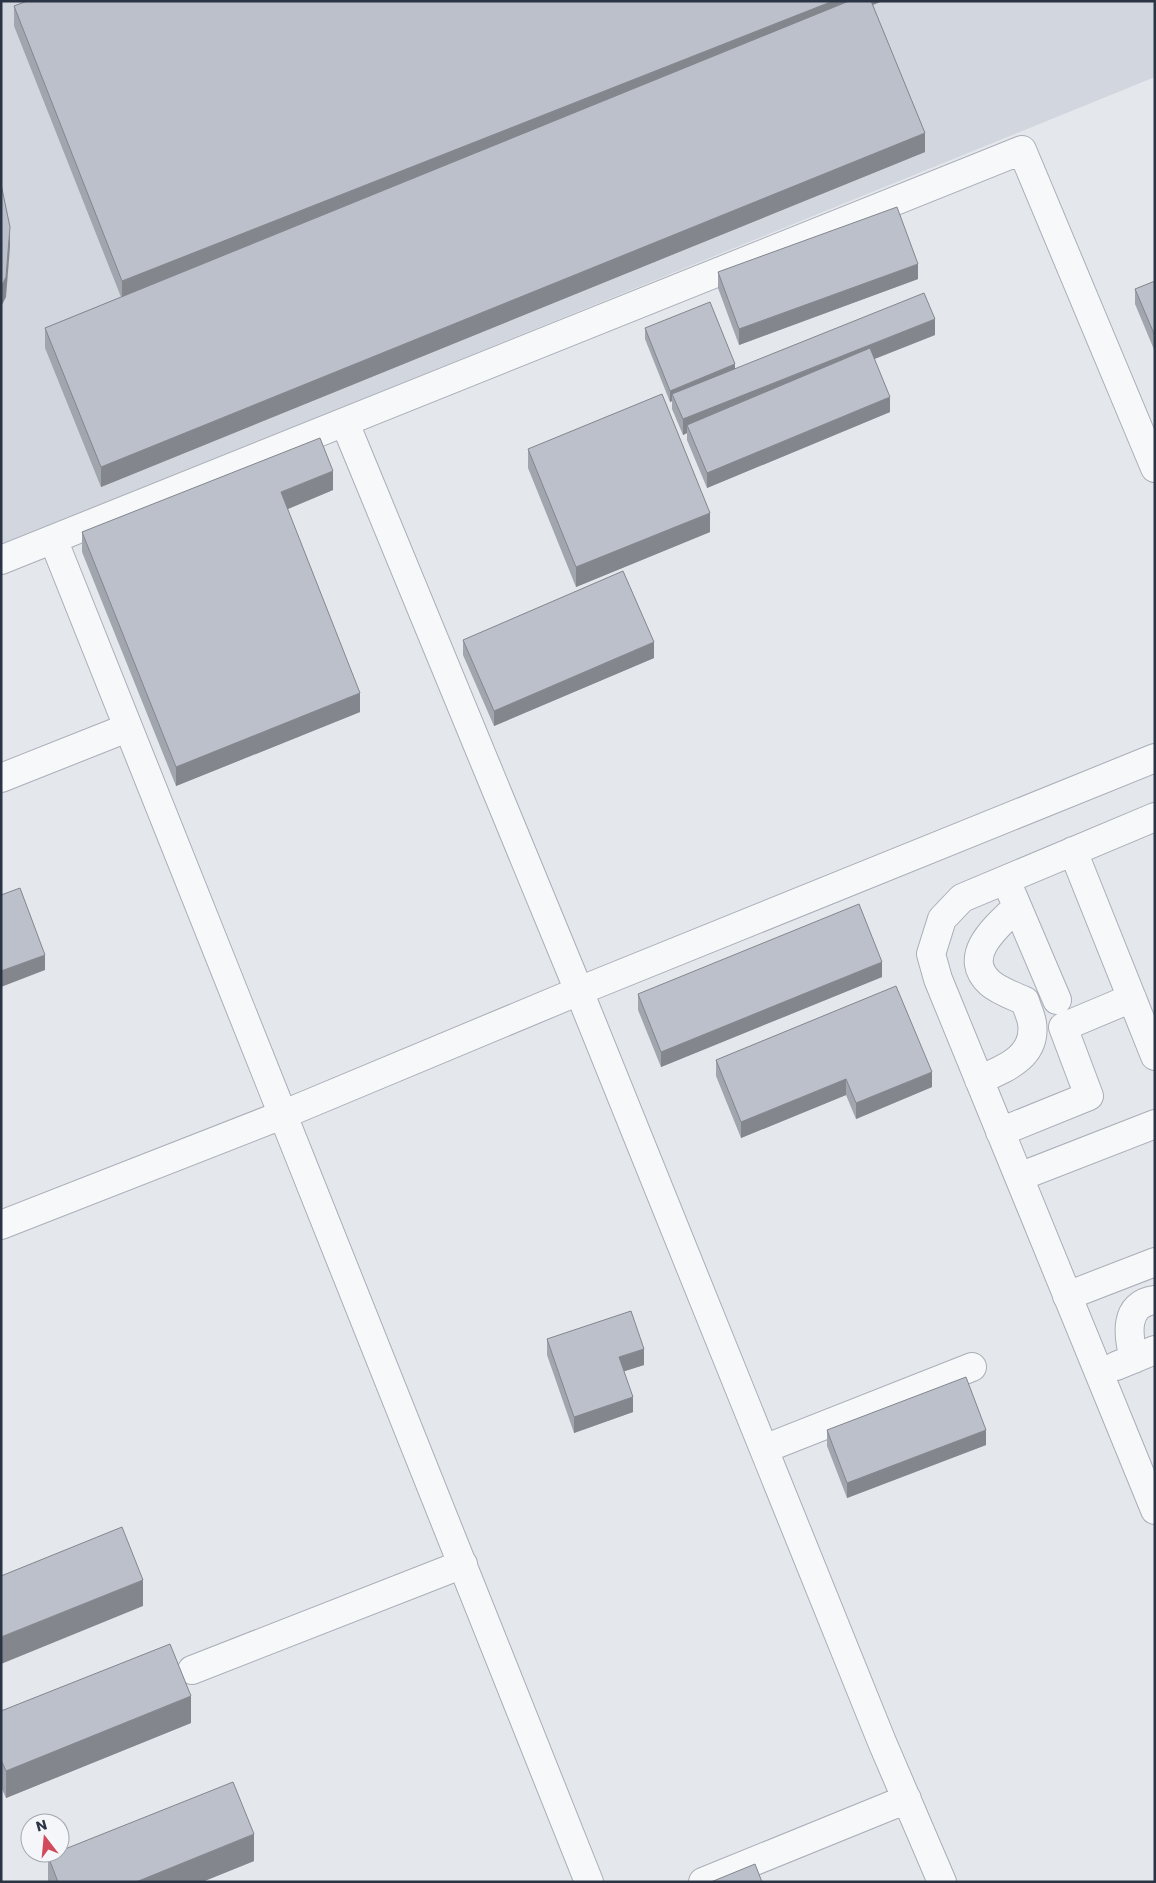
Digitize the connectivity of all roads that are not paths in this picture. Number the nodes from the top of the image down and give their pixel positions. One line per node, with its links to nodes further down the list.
1 (345, 423): 2 (street); 3 (street); 12 (street)
2 (1155, 468)
3 (53, 539): 4 (street); 5 (street)
4 (1, 560)
5 (127, 728): 7 (street); 17 (street)
6 (1155, 758): 12 (street)
7 (1, 778)
8 (1155, 817): 9 (street)
9 (1073, 851): 10 (street); 13 (street)
10 (1005, 880): 11 (street); 16 (street)
11 (1017, 908): 14 (street); 16 (street)
12 (579, 991): 17 (street); 28 (street)
13 (1132, 998): 15 (street); 19 (street)
14 (1057, 1000)
15 (1155, 1056)
16 (979, 1080): 19 (street)
17 (282, 1115): 21 (street); 30 (street)
18 (1155, 1124): 20 (street)
19 (1000, 1132): 20 (street)
20 (1018, 1177): 23 (street)
21 (1, 1225)
22 (1155, 1262): 23 (street)
23 (1067, 1296): 27 (street)
24 (1155, 1300): 25 (street)
25 (1144, 1355): 27 (street)
26 (972, 1367): 28 (street)
27 (1099, 1373): 29 (street)
28 (764, 1449): 32 (street)
29 (1152, 1498)
30 (463, 1564): 31 (street); 33 (street)
31 (192, 1670)
32 (907, 1799): 34 (street); 35 (street)
33 (589, 1882)
34 (703, 1882)
35 (942, 1882)

